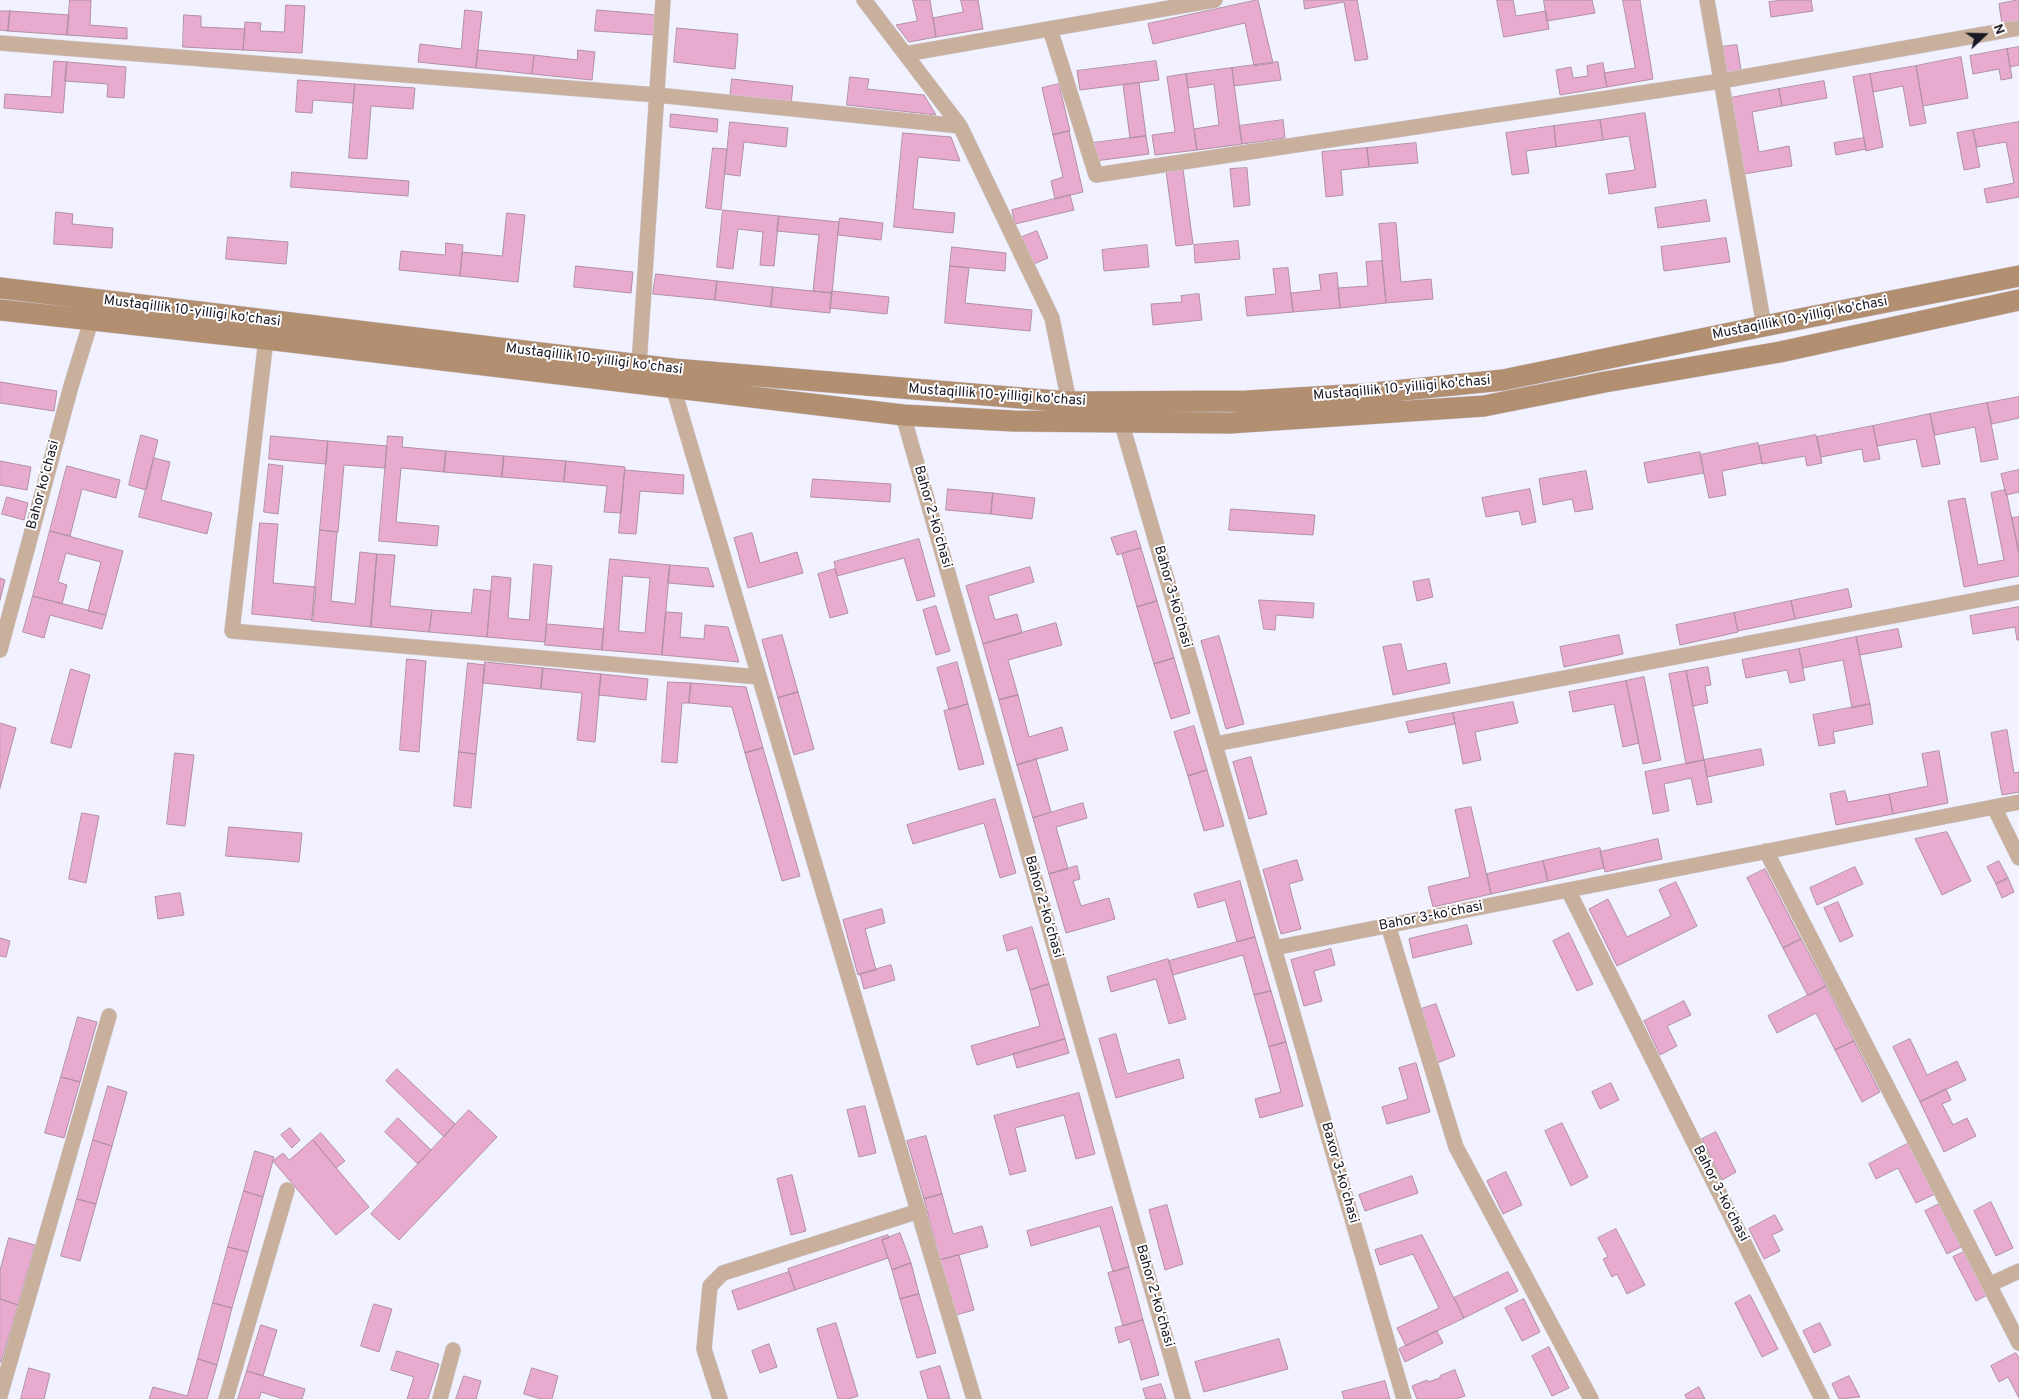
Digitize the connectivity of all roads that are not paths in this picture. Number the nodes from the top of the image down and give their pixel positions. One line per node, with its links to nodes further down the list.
1 (663, 0): 10 (street)
2 (864, 0): 8 (street)
3 (1215, 0): 6 (street)
4 (1707, 0): 9 (street)
5 (2019, 28): 9 (street)
6 (1050, 29): 8 (street); 9 (street)
7 (0, 43): 10 (street)
8 (905, 54): 11 (street)
9 (1721, 81): 17 (street)
10 (657, 95): 11 (street); 19 (street)
11 (960, 126): 21 (street)
12 (2019, 276): 17 (main road, Mustaqillik 10-yilligi ko'chasi)
13 (0, 288): 19 (main road, Mustaqillik 10-yilligi ko'chasi)
14 (2019, 300): 23 (main road, Mustaqillik 10-yilligi ko'chasi)
15 (0, 310): 16 (main road, Mustaqillik 10-yilligi ko'chasi)
16 (91, 321): 18 (main road, Mustaqillik 10-yilligi ko'chasi); 25 (street, Bahor koʻchasi)
17 (1764, 326): 21 (main road, Mustaqillik 10-yilligi ko'chasi)
18 (266, 339): 20 (main road, Mustaqillik 10-yilligi ko'chasi); 26 (street)
19 (639, 366): 21 (main road, Mustaqillik 10-yilligi ko'chasi)
20 (673, 387): 22 (main road, Mustaqillik 10-yilligi ko'chasi); 26 (street)
21 (1069, 402)
22 (903, 415): 23 (main road, Mustaqillik 10-yilligi ko'chasi); 47 (street, Bahor 2-koʻchasi)
23 (1121, 421): 27 (street, Bahor 3-koʻchasi)
24 (2019, 592): 27 (street)
25 (0, 650)
26 (759, 677): 37 (street)
27 (1215, 744): 34 (street, Bahor 3-koʻchasi)
28 (2019, 802): 29 (street)
29 (1994, 807): 30 (street); 31 (street)
30 (1766, 851): 32 (street); 39 (street)
31 (2019, 858)
32 (1568, 890): 33 (street, Bahor 3-koʻchasi); 50 (street, Bahor 3-koʻchasi)
33 (1388, 926): 34 (street, Bahor 3-koʻchasi); 49 (street)
34 (1274, 948): 48 (street, Baxor 3-koʻchasi)
35 (109, 1016): 42 (street)
36 (287, 1190): 43 (street)
37 (919, 1210): 45 (street); 46 (street)
38 (2019, 1271): 39 (street)
39 (1989, 1285): 40 (street)
40 (2019, 1343)
41 (452, 1350): 44 (street)
42 (0, 1396)
43 (226, 1399)
44 (440, 1399)
45 (720, 1399)
46 (974, 1399)
47 (1184, 1399)
48 (1404, 1399)
49 (1591, 1399)
50 (1822, 1399)

